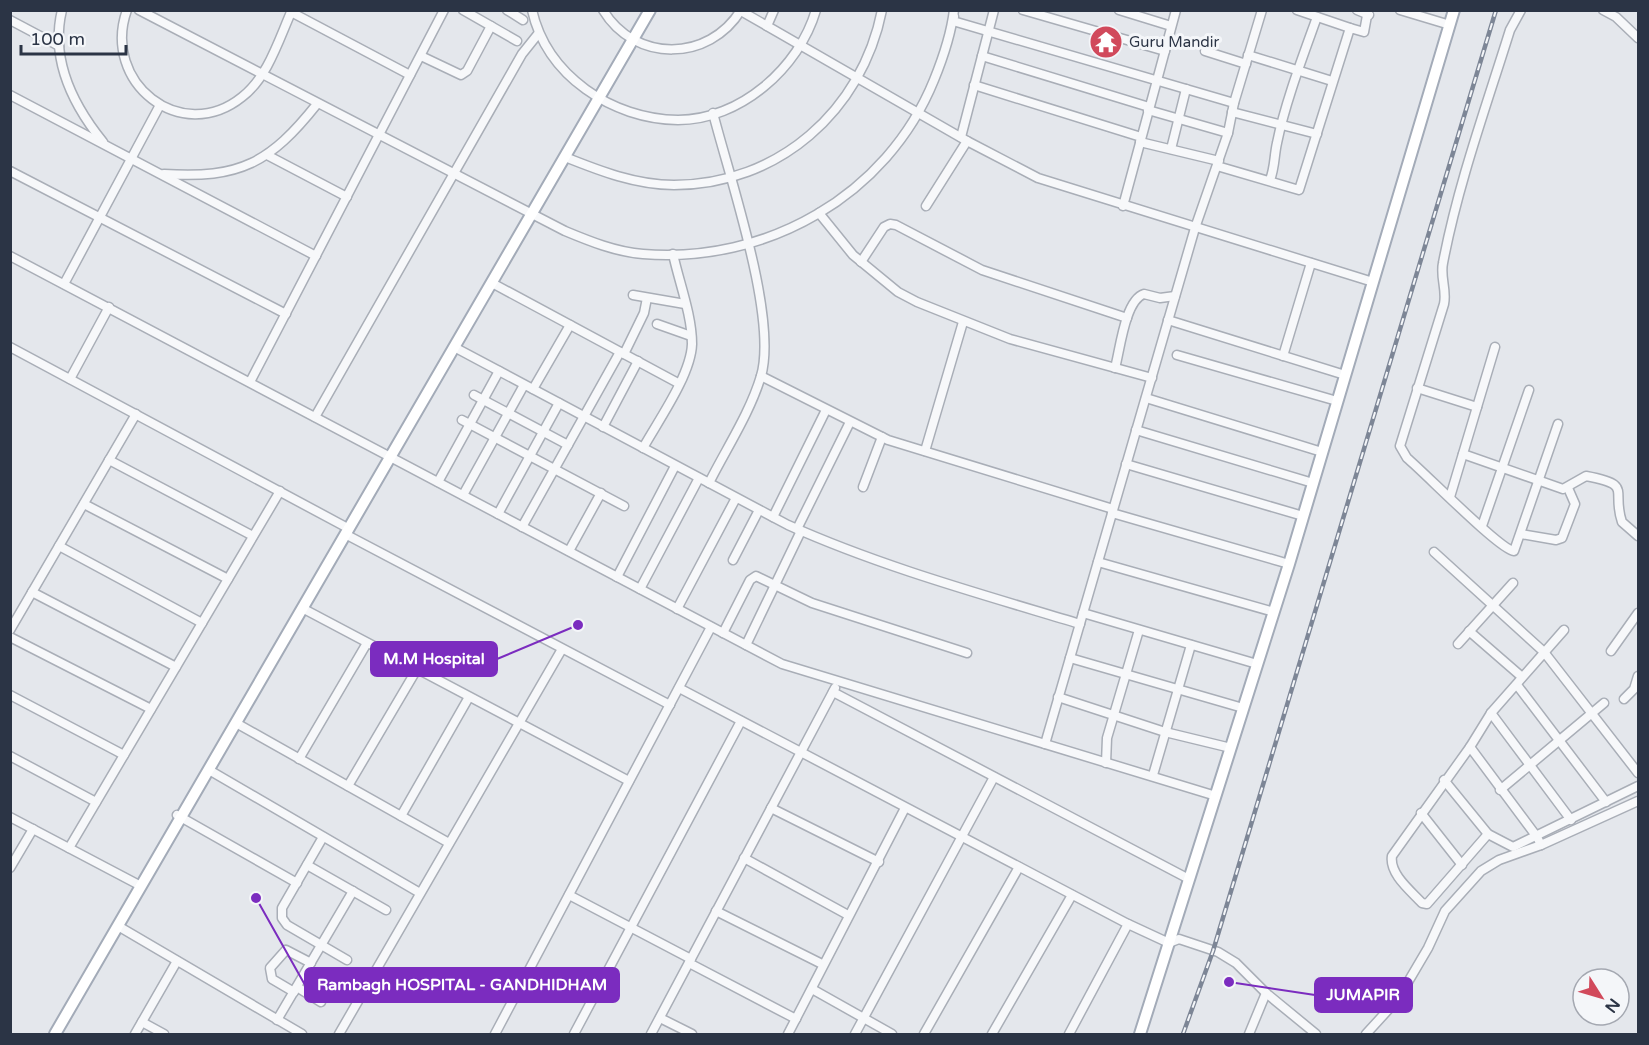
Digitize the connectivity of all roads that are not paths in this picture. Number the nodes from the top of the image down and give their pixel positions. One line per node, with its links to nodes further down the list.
1 (62, 10): 44 (street)
2 (127, 10): 61 (street)
3 (140, 10): 51 (street)
4 (463, 10): 34 (street)
5 (507, 10): 31 (street)
6 (532, 10): 39 (street)
7 (603, 10): 41 (street)
8 (644, 10): 41 (main road)
9 (650, 10): 41 (main road)
10 (774, 10): 35 (street)
11 (816, 10): 43 (street)
12 (882, 10): 53 (street)
13 (955, 10): 32 (street)
14 (994, 10): 38 (street)
15 (1023, 10): 45 (street)
16 (1119, 10): 36 (street)
17 (1176, 10): 36 (street)
18 (1262, 10): 49 (street)
19 (1298, 10): 29 (street)
20 (1357, 10): 28 (street)
21 (1400, 10): 33 (street)
22 (1454, 10): 33 (main road)
23 (1521, 10): 128 (street)
24 (1603, 10): 40 (street)
25 (292, 11): 51 (street); 52 (street)
26 (741, 11): 35 (street); 41 (street)
27 (440, 12): 47 (street)
28 (1368, 13): 37 (street)
29 (1317, 17): 37 (street); 50 (street)
30 (10, 20): 44 (street)
31 (523, 20)
32 (953, 21): 38 (street); 65 (street)
33 (1450, 25): 97 (main road)
34 (491, 26): 42 (street); 47 (street)
35 (767, 26): 43 (street)
36 (1171, 26): 45 (street)
37 (1350, 28): 55 (street)
38 (988, 31): 48 (street); 54 (street)
39 (538, 34): 59 (street); 81 (street)
40 (1638, 38)
41 (631, 39): 59 (main road)
42 (517, 41)
43 (801, 45): 53 (street); 64 (street)
44 (59, 46): 73 (street)
45 (1165, 51): 54 (street)
46 (1205, 51): 49 (street)
47 (421, 56): 52 (street)
48 (982, 56): 56 (street); 63 (street)
49 (1247, 59): 50 (street); 62 (street)
50 (1298, 71): 55 (street); 67 (street)
51 (262, 75): 60 (street); 61 (street)
52 (410, 75): 70 (street)
53 (857, 78): 65 (street); 82 (street)
54 (1156, 81): 57 (street); 63 (street)
55 (1332, 81): 69 (street)
56 (974, 85): 71 (street); 72 (street)
57 (1186, 89): 62 (street); 66 (street)
58 (10, 95): 73 (street)
59 (597, 97): 64 (street); 76 (main road); 88 (main road)
60 (317, 104): 70 (street); 75 (street)
61 (160, 105): 77 (street)
62 (1233, 107): 67 (street); 68 (street)
63 (1149, 109): 66 (street); 72 (street)
64 (713, 113): 82 (street)
65 (919, 113): 71 (street); 87 (street)
66 (1179, 119): 68 (street); 74 (street)
67 (1283, 124): 69 (street); 83 (street)
68 (1228, 133): 78 (street)
69 (1317, 134): 83 (street)
70 (379, 136): 81 (street); 84 (street)
71 (964, 139): 85 (street); 86 (street)
72 (1141, 140): 74 (street); 86 (street)
73 (105, 145): 77 (street)
74 (1171, 149): 78 (street)
75 (267, 155): 80 (street); 84 (street)
76 (565, 158): 82 (street); 88 (main road)
77 (131, 159): 80 (street); 89 (street)
78 (1218, 163): 83 (street); 90 (street)
79 (10, 171): 89 (street)
80 (160, 174): 94 (street)
81 (453, 175): 88 (street); 141 (street)
82 (730, 178): 91 (street)
83 (1270, 180)
84 (347, 197): 94 (street)
85 (926, 206)
86 (1123, 206): 90 (street)
87 (819, 213): 91 (street); 95 (street)
88 (528, 214): 92 (street); 98 (main road); 155 (main road)
89 (100, 217): 99 (street); 105 (street)
90 (1195, 228): 96 (street); 101 (street)
91 (747, 244): 92 (street); 122 (street)
92 (673, 254): 103 (street)
93 (10, 256): 99 (street)
94 (316, 256): 105 (street)
95 (861, 262): 106 (street); 108 (street)
96 (1311, 263): 97 (street); 117 (street)
97 (1373, 282): 121 (main road)
98 (492, 283): 109 (street); 113 (main road)
99 (64, 284): 104 (street)
100 (633, 295): 102 (street)
101 (1175, 296): 106 (street); 107 (street)
102 (647, 298): 103 (street); 115 (street)
103 (685, 304): 111 (street)
104 (108, 308): 124 (street); 125 (street)
105 (286, 314): 125 (street)
106 (1127, 318): 119 (street)
107 (1168, 320): 117 (street); 123 (street)
108 (963, 322): 119 (street); 152 (street)
109 (570, 324): 115 (street); 129 (street)
110 (657, 324): 111 (street)
111 (691, 336): 126 (street)
112 (10, 347): 124 (street)
113 (454, 347): 120 (street); 155 (main road)
114 (1495, 347): 136 (street)
115 (622, 353): 118 (street); 140 (street)
116 (1177, 355): 134 (street)
117 (1283, 356): 121 (street)
118 (638, 361): 126 (street); 145 (street)
119 (1115, 368): 123 (street)
120 (499, 371): 127 (street); 133 (street)
121 (1345, 375): 134 (main road)
122 (761, 376): 137 (street); 165 (street)
123 (1152, 378): 132 (street)
124 (70, 379): 139 (street)
125 (250, 382): 141 (street)
126 (678, 383): 151 (street)
127 (524, 385): 129 (street); 138 (street)
128 (1417, 388): 136 (street); 172 (street)
129 (533, 389): 135 (street)
130 (1529, 390): 160 (street)
131 (474, 395): 133 (street)
132 (1146, 398): 146 (street); 153 (street)
133 (483, 400): 138 (street); 142 (street)
134 (1337, 401): 153 (main road)
135 (559, 403): 140 (street); 147 (street)
136 (1477, 407): 154 (street)
137 (826, 410): 143 (street); 180 (street)
138 (508, 413): 147 (street); 148 (street)
139 (136, 414): 157 (street); 169 (street)
140 (584, 416): 145 (street); 150 (street)
141 (315, 417): 155 (street)
142 (466, 422): 148 (street); 164 (street)
143 (850, 422): 149 (street); 184 (street)
144 (1558, 424): 163 (street)
145 (603, 427): 151 (street)
146 (1136, 430): 158 (street); 166 (street)
147 (543, 432): 150 (street); 156 (street)
148 (495, 437): 156 (street); 171 (street)
149 (882, 437): 152 (street); 167 (street)
150 (568, 445): 161 (street)
151 (643, 448): 159 (street)
152 (925, 451): 177 (street)
153 (1322, 452): 166 (main road)
154 (1463, 454): 160 (street); 172 (street)
155 (388, 456): 164 (street); 183 (main road)
156 (530, 456): 161 (street); 178 (street)
157 (109, 460): 174 (street); 186 (street)
158 (1126, 464): 177 (street); 179 (street)
159 (675, 466): 162 (street); 194 (street)
160 (1502, 468): 163 (street); 181 (street)
161 (555, 469): 170 (street); 182 (street)
162 (699, 478): 165 (street); 198 (street)
163 (1539, 479): 168 (street); 185 (street)
164 (438, 482): 171 (street)
165 (709, 483): 173 (street)
166 (1313, 483): 179 (main road)
167 (863, 487)
168 (1568, 488): 185 (street); 187 (street)
169 (280, 491): 183 (street); 186 (street)
170 (601, 493): 175 (street); 189 (street)
171 (463, 495): 178 (street)
172 (1450, 497): 181 (street)
173 (736, 498): 176 (street); 202 (street)
174 (84, 504): 188 (street); 195 (street)
175 (624, 506)
176 (759, 510): 180 (street); 191 (street)
177 (1113, 511): 192 (street); 193 (street)
178 (498, 514): 182 (street)
179 (1303, 516): 193 (main road)
180 (773, 517): 184 (street)
181 (1482, 526): 185 (street)
182 (522, 527): 189 (street)
183 (345, 530): 201 (main road); 219 (street); 278 (main road)
184 (799, 530): 197 (street); 207 (street)
185 (1521, 534)
186 (253, 536): 195 (street)
187 (1638, 536)
188 (59, 546): 199 (street); 206 (street)
189 (569, 551): 194 (street)
190 (1434, 552): 200 (street)
191 (733, 560)
192 (1098, 562): 203 (street); 204 (street)
193 (1289, 564): 203 (main road)
194 (617, 577): 198 (street)
195 (228, 579): 206 (street)
196 (1513, 583): 200 (street)
197 (774, 586): 213 (street); 217 (street); 222 (street)
198 (640, 589): 202 (street)
199 (32, 592): 209 (street); 225 (street)
200 (1493, 604): 212 (street); 221 (street)
201 (302, 608): 215 (street); 247 (main road)
202 (677, 609): 208 (street)
203 (1274, 612): 224 (main road)
204 (1083, 613): 207 (street); 210 (street)
205 (1638, 613): 220 (street)
206 (202, 623): 225 (street)
207 (1080, 624): 223 (street)
208 (711, 627): 213 (street); 232 (street)
209 (10, 630)
210 (1139, 630): 218 (street); 227 (street)
211 (1564, 630): 221 (street)
212 (1469, 631): 216 (street); 229 (street)
213 (723, 633): 217 (street)
214 (10, 637): 242 (street)
215 (367, 643): 226 (street); 257 (street)
216 (1458, 644)
217 (746, 645): 230 (street)
218 (1191, 645): 224 (street); 233 (street)
219 (562, 649): 240 (street); 248 (street)
220 (1611, 651)
221 (1544, 652): 229 (street); 245 (street)
222 (967, 653)
223 (1070, 658): 227 (street); 237 (street)
224 (1257, 664): 241 (main road)
225 (176, 667): 242 (street)
226 (417, 669): 236 (street); 266 (street)
227 (1127, 674): 233 (street); 244 (street)
228 (1638, 676): 238 (street)
229 (1522, 677): 231 (street)
230 (838, 681): 234 (street); 251 (street)
231 (1517, 685): 243 (street); 250 (street)
232 (679, 688): 240 (street); 246 (street)
233 (1178, 690): 241 (street); 249 (street)
234 (832, 692): 254 (street); 263 (street)
235 (10, 695): 255 (street)
236 (469, 696): 248 (street); 276 (street)
237 (1058, 697): 244 (street); 251 (street)
238 (1624, 699)
239 (1604, 703): 245 (street)
240 (670, 705): 265 (street)
241 (1243, 708): 253 (main road)
242 (151, 709): 255 (street)
243 (1491, 713): 252 (street); 259 (street)
244 (1114, 714): 249 (street); 258 (street)
245 (1591, 716): 250 (street); 261 (street)
246 (741, 721): 254 (street); 305 (street)
247 (236, 723): 257 (street); 260 (main road)
248 (519, 723): 265 (street); 285 (street)
249 (1165, 732): 253 (street); 262 (street)
250 (1560, 741): 259 (street); 272 (street)
251 (1045, 744): 258 (street)
252 (1470, 747): 264 (street); 268 (street)
253 (1231, 748): 269 (main road)
254 (800, 753): 273 (street); 274 (street)
255 (124, 755): 271 (street)
256 (10, 756): 271 (street)
257 (299, 759): 266 (street)
258 (1106, 763): 262 (street)
259 (1531, 765): 268 (street); 279 (street)
260 (209, 770): 278 (main road); 282 (street)
261 (1638, 773)
262 (1153, 775): 269 (street)
263 (994, 777): 283 (street); 293 (street)
264 (1444, 780): 275 (street); 281 (street)
265 (629, 781): 298 (street)
266 (348, 786): 276 (street)
267 (1638, 786): 272 (street)
268 (1500, 790): 284 (street)
269 (1216, 796): 293 (main road)
270 (1638, 801): 284 (street)
271 (96, 802): 286 (street)
272 (1606, 802): 279 (street)
273 (771, 808): 287 (street); 288 (street)
274 (905, 808): 283 (street); 288 (street)
275 (1421, 813): 290 (street); 290 (street)
276 (401, 816): 285 (street)
277 (10, 817): 280 (street)
278 (179, 817): 294 (street); 295 (main road)
279 (1571, 820): 284 (street)
280 (33, 829): 286 (street); 292 (street)
281 (1488, 834): 284 (street); 290 (street)
282 (323, 837): 289 (street); 297 (street)
283 (961, 838): 291 (street); 318 (street)
284 (1539, 841): 341 (street)
285 (449, 843): 297 (street)
286 (69, 848): 295 (street)
287 (744, 858): 301 (street); 302 (street)
288 (879, 862): 302 (street)
289 (307, 865): 294 (street); 296 (street)
290 (1462, 865)
291 (1019, 867): 299 (street); 335 (street)
292 (10, 868)
293 (1189, 879): 306 (main road)
294 (297, 883): 307 (street)
295 (139, 884): 304 (main road); 322 (main road)
296 (353, 891): 300 (street); 307 (street)
297 (420, 893): 327 (street)
298 (569, 895): 305 (street); 328 (street)
299 (1072, 895): 303 (street); 336 (street)
300 (386, 910)
301 (716, 911): 310 (street); 312 (street)
302 (848, 915): 312 (street)
303 (1128, 924): 306 (street); 337 (street)
304 (118, 926): 309 (street); 323 (main road)
305 (631, 927): 310 (street); 329 (street)
306 (1169, 943): 315 (street); 338 (main road)
307 (321, 945): 308 (street); 311 (street)
308 (347, 960)
309 (177, 961): 320 (street); 321 (street)
310 (690, 961): 317 (street); 319 (street)
311 (310, 963): 314 (street); 314 (street)
312 (822, 964): 313 (street)
313 (812, 989): 318 (street); 319 (street)
314 (295, 990): 316 (street); 320 (street)
315 (1266, 993): 339 (street); 340 (street)
316 (321, 1002)
317 (660, 1018): 330 (street); 331 (street)
318 (864, 1018): 333 (street); 334 (street)
319 (796, 1019): 332 (street)
320 (278, 1020): 326 (street)
321 (142, 1022): 324 (street); 325 (street)
322 (49, 1035)
323 (55, 1035)
324 (135, 1035)
325 (164, 1035)
326 (302, 1035)
327 (339, 1035)
328 (495, 1035)
329 (574, 1035)
330 (651, 1035)
331 (692, 1035)
332 (788, 1035)
333 (855, 1035)
334 (892, 1035)
335 (924, 1035)
336 (992, 1035)
337 (1069, 1035)
338 (1140, 1035)
339 (1249, 1035)
340 (1316, 1035)
341 (1366, 1035)

